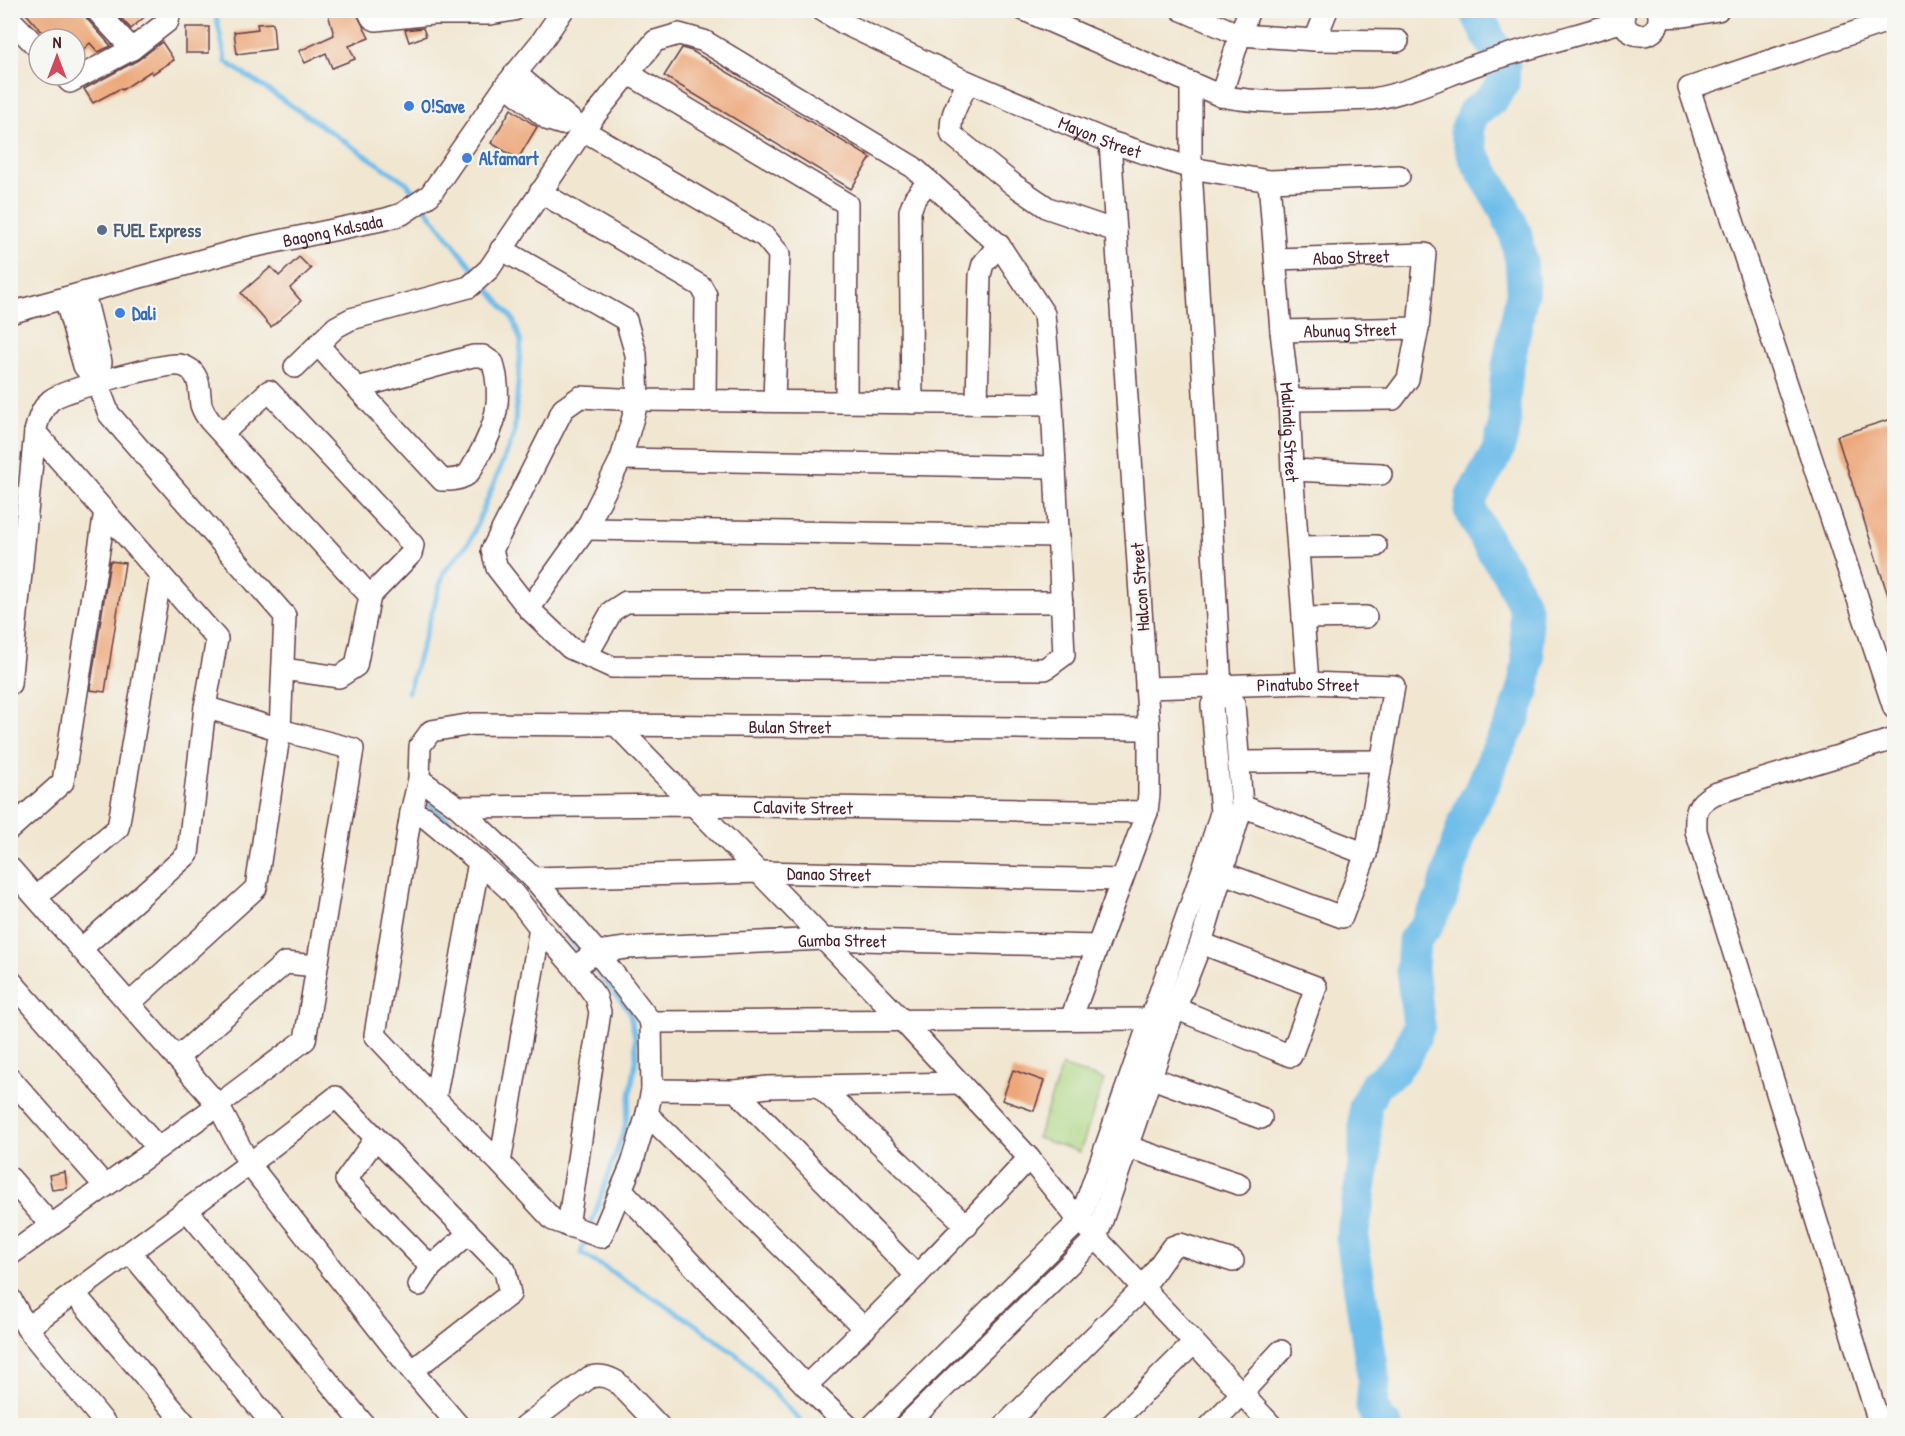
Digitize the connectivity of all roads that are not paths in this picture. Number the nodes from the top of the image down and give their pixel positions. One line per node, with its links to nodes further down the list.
1 (96, 10): 21 (street)
2 (170, 10): 21 (street)
3 (368, 10): 12 (street)
4 (514, 10): 12 (street)
5 (563, 10): 24 (street, Bagong Kalsada)
6 (822, 10): 25 (street, Mayon Street)
7 (1024, 10): 26 (street)
8 (1182, 10): 17 (street)
9 (1250, 10): 17 (street)
10 (1327, 10): 19 (street)
11 (1718, 10): 13 (street)
12 (462, 12)
13 (1659, 14): 14 (street)
14 (1625, 16): 27 (street)
15 (10, 19): 18 (street)
16 (1894, 19): 79 (street)
17 (1240, 35): 19 (street); 27 (street)
18 (27, 37)
19 (1315, 40): 20 (street)
20 (1398, 41)
21 (132, 49): 22 (street)
22 (87, 73)
23 (629, 74): 28 (street); 33 (street); 51 (street)
24 (510, 79): 28 (street); 39 (street, Bagong Kalsada)
25 (968, 82): 29 (street, Mayon Street); 35 (street)
26 (1191, 83): 27 (street); 30 (street)
27 (1221, 96)
28 (583, 130): 34 (street); 50 (street)
29 (1110, 142): 30 (street, Mayon Street); 35 (street, Halcon Street)
30 (1191, 168): 32 (street, Mayon Street); 77 (street)
31 (1400, 176): 32 (street, Mayon Street)
32 (1269, 181): 38 (street, Malindig Street)
33 (929, 182): 36 (street); 52 (street)
34 (540, 192): 37 (street); 49 (street)
35 (1116, 231): 76 (street, Halcon Street)
36 (999, 245): 53 (street); 54 (street)
37 (501, 249): 43 (street); 47 (street)
38 (1276, 259): 41 (street, Abao Street); 42 (street, Malindig Street)
39 (74, 296): 40 (street, Bagong Kalsada); 45 (street)
40 (10, 313)
41 (1418, 328): 42 (street, Abunug Street); 48 (street)
42 (1281, 331): 48 (street, Malindig Street)
43 (318, 345): 44 (street); 46 (street)
44 (295, 367)
45 (97, 383): 55 (street); 56 (street); 73 (street)
46 (357, 388): 46 (street)
47 (638, 400): 49 (street); 57 (street); 69 (street)
48 (1289, 400): 59 (street, Malindig Street)
49 (705, 401): 50 (street)
50 (774, 401): 51 (street)
51 (846, 402): 52 (street)
52 (912, 403): 53 (street)
53 (977, 403): 54 (street)
54 (1052, 404): 58 (street)
55 (35, 432): 61 (street); 75 (street)
56 (223, 434): 67 (street); 67 (street)
57 (621, 459): 58 (street); 62 (street)
58 (1055, 467): 63 (street)
59 (1292, 470): 60 (street); 65 (street, Malindig Street)
60 (1381, 474)
61 (105, 511): 66 (street); 92 (street)
62 (586, 529): 63 (street); 69 (street)
63 (1059, 536): 68 (street)
64 (1376, 546): 65 (street)
65 (1298, 548): 71 (street, Malindig Street)
66 (161, 575): 78 (street); 100 (street)
67 (370, 596): 73 (street)
68 (1062, 602): 72 (street); 72 (street)
69 (529, 609): 72 (street)
70 (1366, 617): 71 (street)
71 (1303, 618): 74 (street, Malindig Street)
72 (587, 655)
73 (283, 669): 82 (street)
74 (1308, 683): 77 (street, Pinatubo Street); 84 (street, Pinatubo Street)
75 (10, 684)
76 (1146, 687): 77 (street, Pinatubo Street); 81 (street, Halcon Street)
77 (1221, 687): 85 (street); 112 (street)
78 (205, 707): 82 (street); 105 (street)
79 (1894, 708)
80 (616, 725): 81 (street, Bulan Street); 86 (street, Bulan Street); 87 (street)
81 (1149, 729): 90 (street, Halcon Street)
82 (280, 730): 107 (street); 109 (street)
83 (1894, 738): 174 (street)
84 (1382, 761): 85 (street); 93 (street)
85 (1239, 762): 88 (street)
86 (419, 779): 89 (street); 91 (street)
87 (692, 804): 89 (street, Calavite Street); 90 (street, Calavite Street); 96 (street)
88 (1242, 806): 93 (street); 97 (street)
89 (458, 807): 98 (street)
90 (1147, 812): 99 (street, Halcon Street)
91 (411, 813): 94 (street); 122 (street)
92 (10, 829)
93 (1366, 854): 97 (street)
94 (479, 862): 101 (street); 122 (street)
95 (10, 868): 100 (street)
96 (759, 872): 98 (street, Danao Street); 99 (street, Danao Street); 102 (street)
97 (1223, 873): 103 (street)
98 (533, 878): 106 (street)
99 (1122, 880): 104 (street, Halcon Street)
100 (36, 897): 105 (street)
101 (540, 928): 106 (street); 130 (street)
102 (824, 939): 104 (street, Gumba Street); 106 (street, Gumba Street); 113 (street)
103 (1201, 943): 110 (street); 110 (street)
104 (1097, 946): 111 (street, Halcon Street)
105 (81, 949): 109 (street)
106 (586, 959): 114 (street); 140 (street)
107 (317, 966): 115 (street); 123 (street)
108 (10, 980): 128 (street)
109 (129, 1004): 115 (street)
110 (1175, 1008): 117 (street)
111 (1071, 1019): 112 (street); 113 (street)
112 (1150, 1019): 137 (street)
113 (902, 1020): 114 (street); 118 (street)
114 (651, 1022): 120 (street)
115 (177, 1058): 123 (street)
116 (10, 1078): 134 (street)
117 (1152, 1078): 125 (street); 127 (street)
118 (960, 1083): 119 (street); 129 (street)
119 (819, 1086): 121 (street); 139 (street)
120 (652, 1090): 121 (street); 124 (street)
121 (736, 1092): 147 (street)
122 (435, 1099): 130 (street)
123 (218, 1105): 128 (street); 131 (street)
124 (647, 1114): 135 (street); 153 (street)
125 (1261, 1118)
126 (376, 1138): 131 (street); 141 (street); 146 (street)
127 (1128, 1147): 133 (street); 142 (street)
128 (158, 1148): 134 (street)
129 (1029, 1158): 137 (street); 139 (street)
130 (500, 1163): 140 (street)
131 (249, 1164): 136 (street); 156 (street)
132 (10, 1178): 138 (street)
133 (1239, 1184)
134 (105, 1186): 138 (street)
135 (622, 1190): 140 (street); 157 (street)
136 (186, 1210): 143 (street); 164 (street)
137 (1080, 1220): 142 (street); 160 (street)
138 (51, 1225): 144 (street)
139 (967, 1226): 147 (street)
140 (582, 1230)
141 (469, 1233): 146 (street); 156 (street)
142 (1096, 1238): 149 (street); 169 (street)
143 (130, 1252): 150 (street); 163 (street)
144 (10, 1255)
145 (1233, 1261): 149 (street)
146 (431, 1268): 148 (street)
147 (917, 1275): 153 (street)
148 (419, 1285)
149 (1143, 1288): 154 (street); 170 (street)
150 (74, 1293): 152 (street); 162 (street)
151 (10, 1298): 152 (street)
152 (27, 1328): 161 (street)
153 (865, 1329): 157 (street)
154 (1194, 1342): 158 (street); 171 (street)
155 (1281, 1351): 158 (street)
156 (412, 1371): 165 (street)
157 (806, 1386): 168 (street)
158 (1242, 1393): 172 (street); 173 (street)
159 (547, 1419): 166 (street); 167 (street)
160 (876, 1424)
161 (107, 1425)
162 (187, 1425)
163 (274, 1425)
164 (365, 1425)
165 (459, 1425)
166 (525, 1425)
167 (659, 1425)
168 (848, 1425)
169 (905, 1425)
170 (1004, 1425)
171 (1110, 1425)
172 (1210, 1425)
173 (1272, 1425)
174 (1880, 1425)

